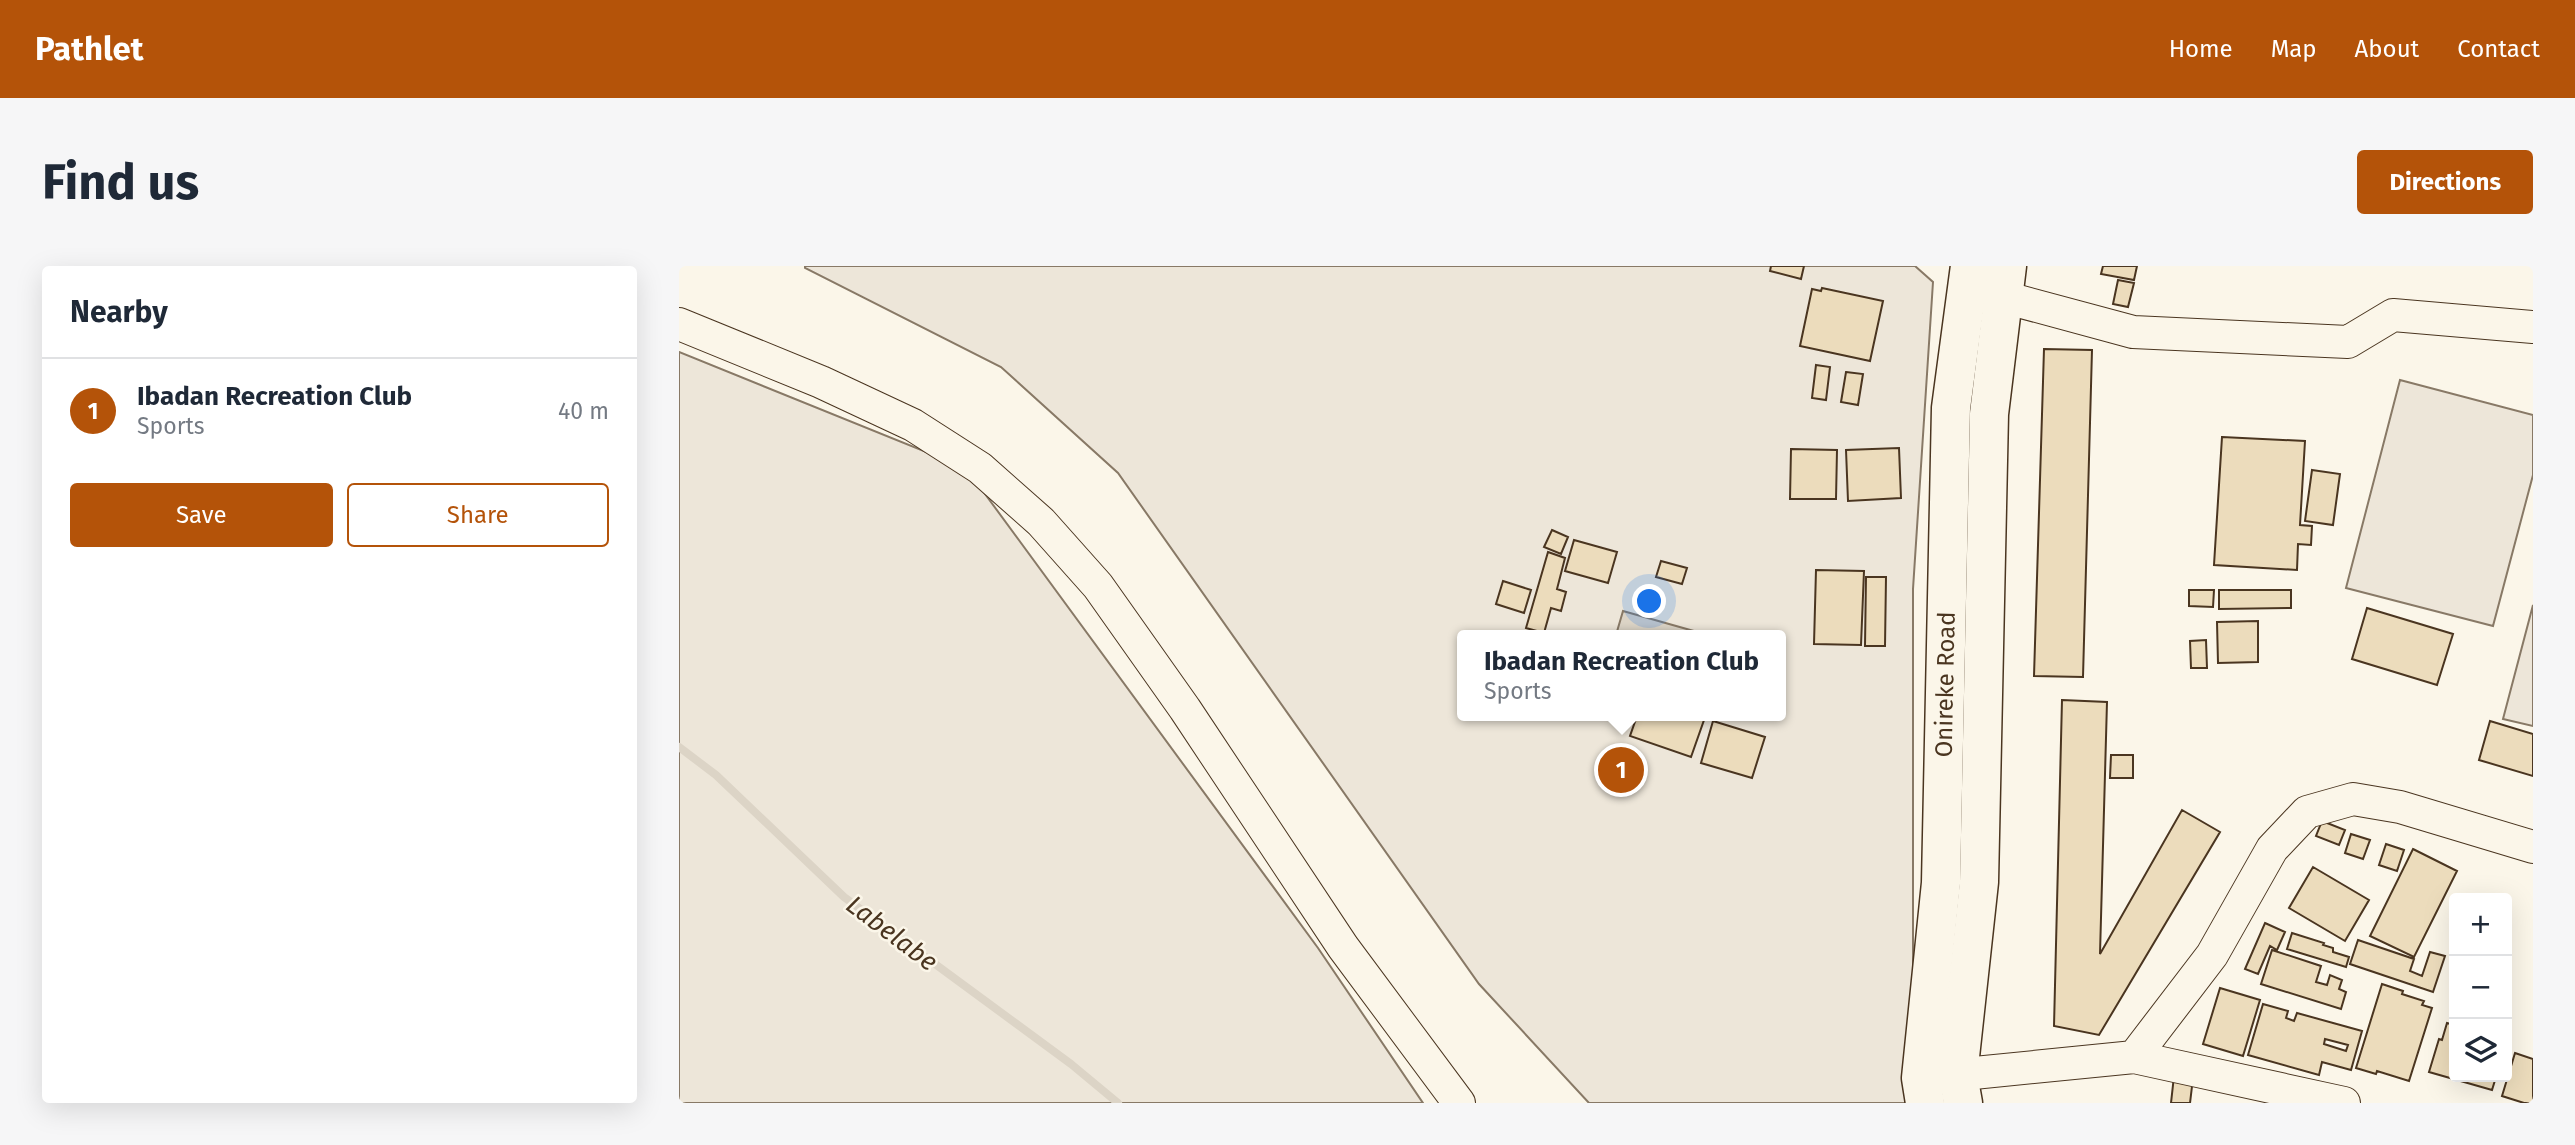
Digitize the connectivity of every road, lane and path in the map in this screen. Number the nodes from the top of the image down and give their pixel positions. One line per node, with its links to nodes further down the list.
1 (1968, 277): 2 (street); 8 (main road, Onireke Road)
2 (2005, 281): 4 (street); 7 (main road, Onireke Road)
3 (679, 324): 9 (street)
4 (2533, 327)
5 (2533, 847): 6 (street)
6 (2134, 1057): 7 (street); 10 (street)
7 (1960, 1089): 8 (street)
8 (1923, 1091)
9 (1459, 1103)
10 (2344, 1103)

